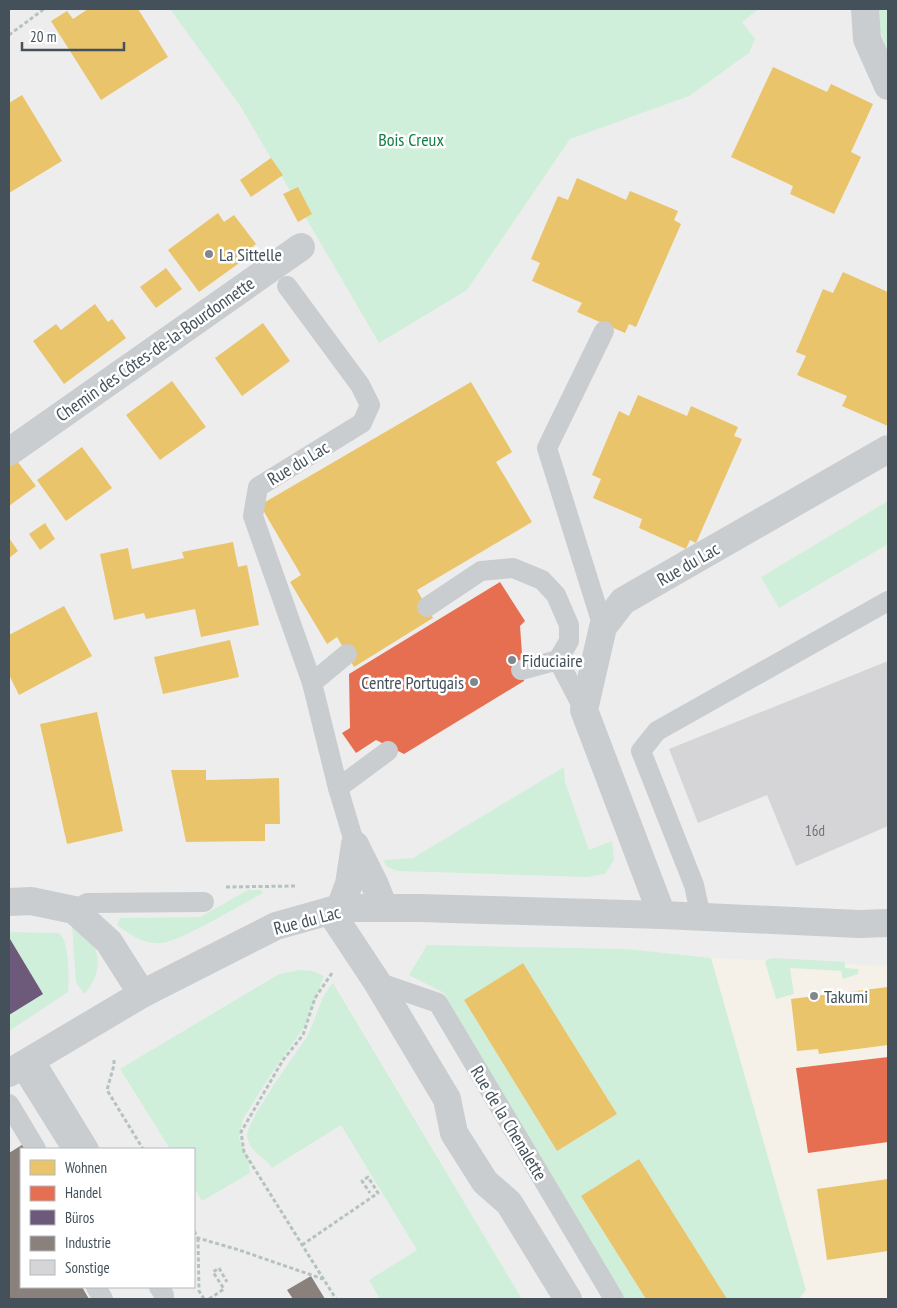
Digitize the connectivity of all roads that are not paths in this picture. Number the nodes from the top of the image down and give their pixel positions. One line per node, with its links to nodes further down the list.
1 (865, 9): 2 (street)
2 (888, 86)
3 (301, 247): 7 (street, Chemin des Côtes-de-la-Bourdonnette)
4 (287, 286): 14 (lane, Rue du Lac)
5 (604, 331): 10 (lane)
6 (888, 449): 10 (street, Rue du Lac)
7 (9, 452)
8 (888, 601): 25 (lane)
9 (426, 607): 12 (lane)
10 (603, 627): 15 (street, Rue du Lac)
11 (346, 654): 14 (lane)
12 (558, 660): 13 (lane); 15 (lane)
13 (521, 670)
14 (312, 683): 17 (lane, Rue du Lac)
15 (584, 710): 24 (street)
16 (388, 751): 17 (lane)
17 (338, 788): 18 (lane, Rue du Lac)
18 (355, 845): 21 (street); 23 (street)
19 (9, 902): 22 (street)
20 (204, 902): 22 (lane)
21 (384, 908): 23 (street, Rue du Lac); 24 (street, Rue du Lac)
22 (74, 910): 28 (street)
23 (335, 910): 27 (street); 28 (street, Rue du Lac)
24 (662, 915): 25 (street, Rue du Lac)
25 (701, 917): 26 (street, Rue du Lac)
26 (888, 923)
27 (377, 982): 36 (street); 37 (lane, Rue de la Chenalette)
28 (142, 994): 29 (street, Rue du Lac)
29 (21, 1066): 32 (lane); 33 (lane)
30 (9, 1104): 31 (lane)
31 (35, 1148)
32 (71, 1148)
33 (87, 1148)
34 (97, 1288): 35 (lane)
35 (103, 1299)
36 (568, 1299)
37 (614, 1299)

